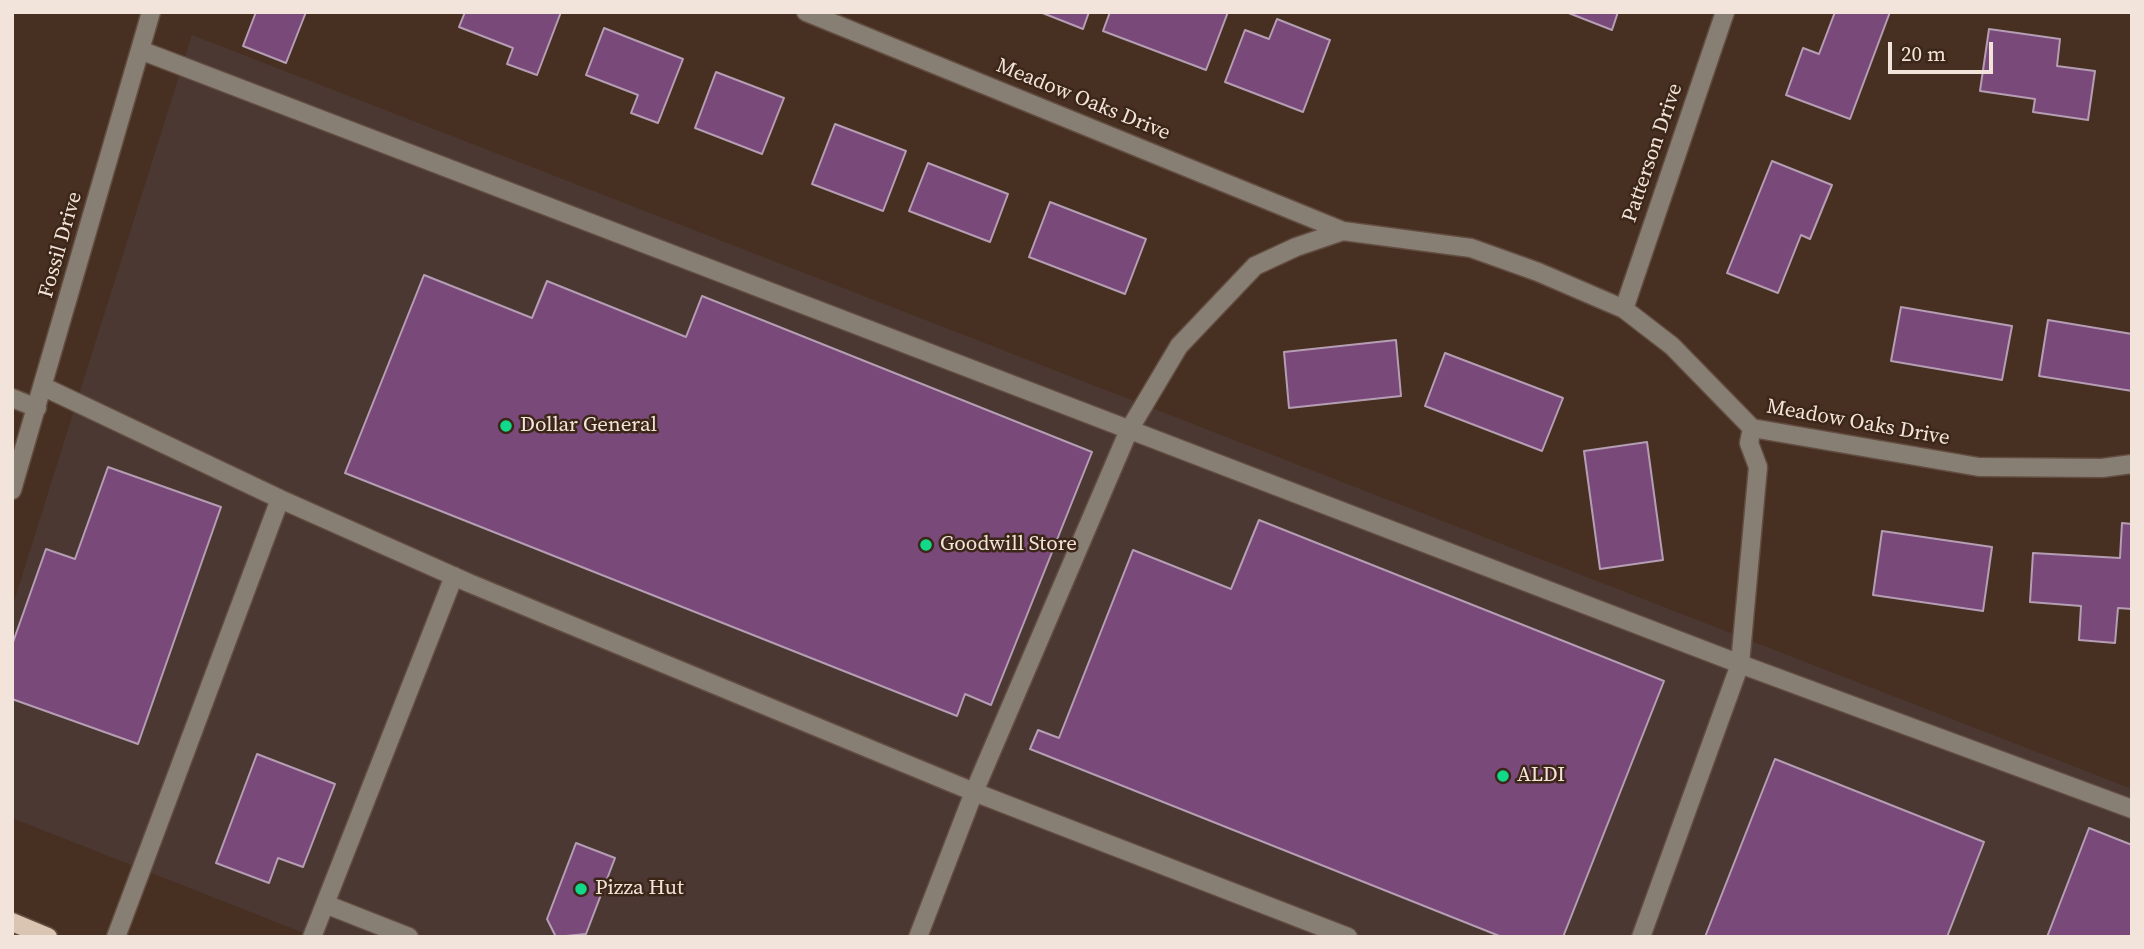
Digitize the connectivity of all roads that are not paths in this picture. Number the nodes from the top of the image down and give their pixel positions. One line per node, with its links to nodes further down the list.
1 (151, 12): 4 (street, Fossil Drive)
2 (806, 12): 5 (street, Meadow Oaks Drive)
3 (1725, 12): 6 (street, Patterson Drive)
4 (140, 50): 7 (street, Fossil Drive); 11 (street)
5 (1343, 231): 6 (street, Meadow Oaks Drive); 11 (street, Meadow Oaks Drive)
6 (1624, 309): 10 (street, Meadow Oaks Drive)
7 (44, 387): 9 (street, Fossil Drive); 14 (street)
8 (12, 398): 9 (street)
9 (37, 408): 13 (street, Fossil Drive)
10 (1752, 428): 12 (street, Meadow Oaks Drive); 16 (street)
11 (1129, 430): 16 (street); 17 (street, Meadow Oaks Drive)
12 (2132, 464)
13 (12, 490)
14 (279, 499): 15 (street); 22 (street)
15 (454, 576): 17 (street); 19 (street)
16 (1740, 664): 18 (street); 27 (street)
17 (974, 792): 25 (street, Meadow Oaks Drive); 26 (street)
18 (2132, 809)
19 (325, 904): 23 (street); 24 (street)
20 (12, 922): 21 (main road)
21 (48, 937)
22 (116, 937)
23 (312, 937)
24 (409, 937)
25 (918, 937)
26 (1348, 937)
27 (1642, 937)

